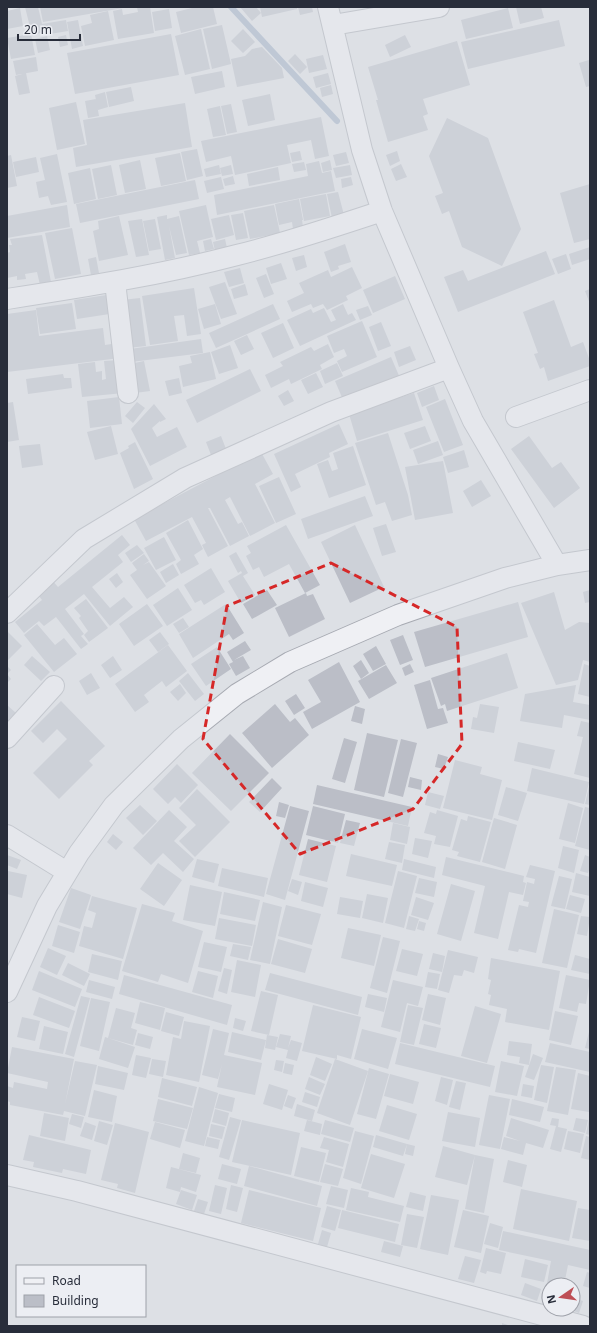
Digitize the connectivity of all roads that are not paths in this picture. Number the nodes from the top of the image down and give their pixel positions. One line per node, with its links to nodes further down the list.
1 (439, 7): 2 (street)
2 (331, 16): 3 (street)
3 (382, 211): 4 (street); 6 (street)
4 (115, 282): 5 (street); 8 (street)
5 (7, 299)
6 (449, 368): 11 (street); 12 (street)
7 (590, 390): 9 (street)
8 (128, 393)
9 (516, 417)
10 (590, 560): 11 (street)
11 (557, 565): 16 (street)
12 (7, 613)
13 (54, 686): 14 (street)
14 (7, 738)
15 (7, 835): 16 (street)
16 (67, 872): 17 (street)
17 (7, 992)
18 (7, 1175): 19 (street)
19 (582, 1326)

